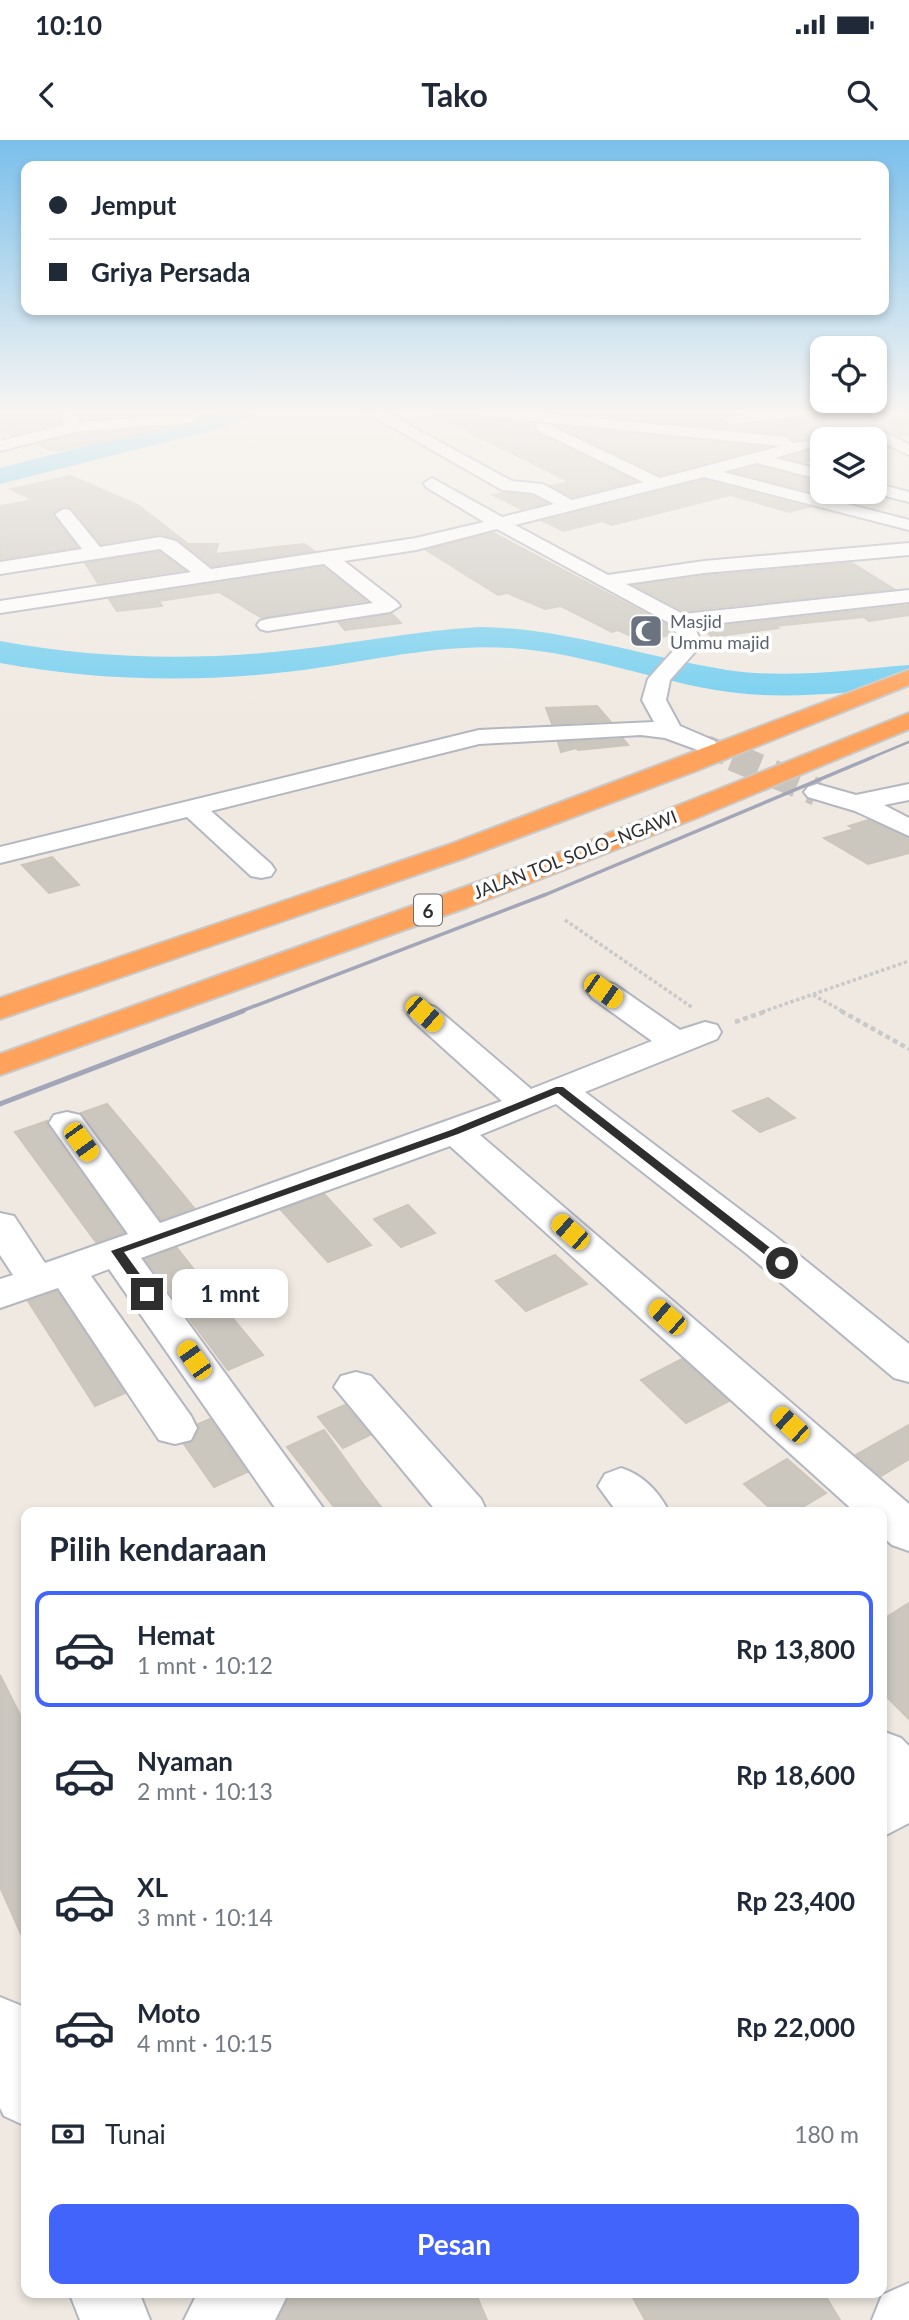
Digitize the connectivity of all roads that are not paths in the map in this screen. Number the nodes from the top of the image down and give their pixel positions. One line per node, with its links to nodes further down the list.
1 (64, 514): 8 (street)
2 (482, 514): 5 (street)
3 (539, 514): 5 (street)
4 (866, 514): 6 (street)
5 (499, 524): 10 (street); 13 (street)
6 (909, 525)
7 (909, 549): 9 (street)
8 (94, 552): 11 (street); 12 (street)
9 (836, 556): 13 (street); 15 (street)
10 (327, 557): 12 (street); 19 (street)
11 (0, 568)
12 (208, 576): 16 (street)
13 (607, 581): 18 (street)
14 (0, 587): 16 (street)
15 (909, 596): 18 (street)
16 (25, 603): 17 (street)
17 (0, 607)
18 (680, 621): 22 (street)
19 (267, 625)
20 (909, 677): 32 (highway, 6)
21 (909, 720): 34 (highway, JALAN TOL SOLO–NGAWI / 6)
22 (670, 731): 23 (street); 27 (street)
23 (706, 746)
24 (817, 792): 26 (street)
25 (909, 792): 26 (street)
26 (860, 803): 28 (street)
27 (193, 808): 29 (street); 30 (street)
28 (909, 828)
29 (0, 855)
30 (261, 870)
31 (603, 991): 35 (street)
32 (0, 1009)
33 (424, 1014): 35 (street)
34 (0, 1065)
35 (544, 1097): 37 (street); 42 (street)
36 (67, 1123): 39 (street)
37 (455, 1132): 39 (street); 47 (street)
38 (0, 1225): 40 (street)
39 (134, 1244): 40 (street); 45 (street)
40 (51, 1274): 41 (street); 44 (street)
41 (0, 1294)
42 (909, 1367)
43 (356, 1387): 46 (street)
44 (175, 1428)
45 (300, 1507)
46 (460, 1507)
47 (881, 1507)
48 (887, 1513): 49 (street)
49 (909, 1532)
50 (887, 1760): 51 (street)
51 (909, 1782)
52 (909, 1789): 53 (street)
53 (887, 1807)
54 (0, 2028): 55 (street)
55 (21, 2081)
56 (106, 2298): 58 (street)
57 (247, 2298): 59 (street)
58 (115, 2320)
59 (219, 2320)

